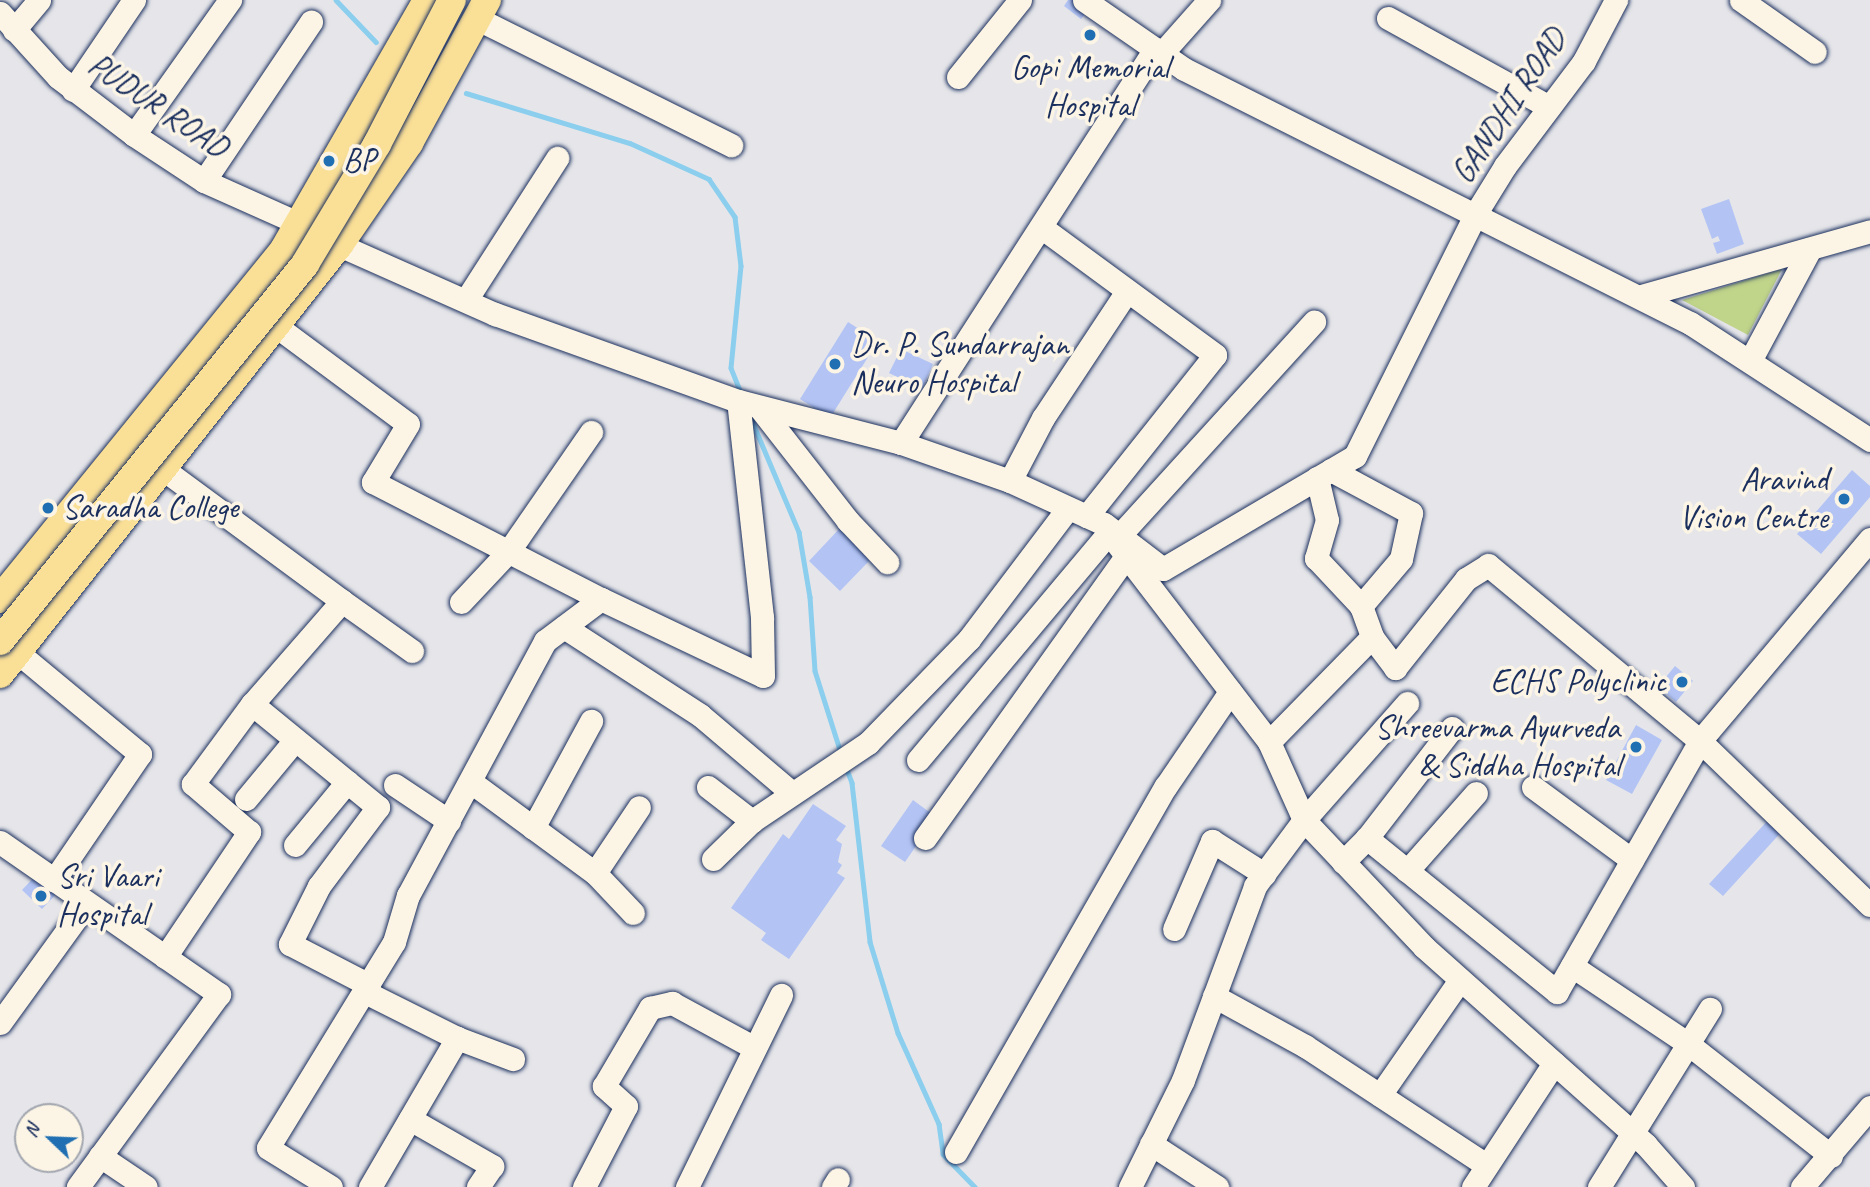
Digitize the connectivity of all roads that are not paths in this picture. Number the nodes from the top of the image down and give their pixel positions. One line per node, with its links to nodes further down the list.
1 (39, 0): 14 (street)
2 (134, 0): 19 (street)
3 (230, 0): 21 (street)
4 (427, 0): 26 (main road)
5 (444, 0): 53 (main road)
6 (452, 0): 56 (main road, bridge)
7 (1020, 0): 18 (street)
8 (1084, 0): 16 (street)
9 (1209, 0): 16 (street)
10 (1616, 0): 20 (street, GANDHI ROAD)
11 (1741, 0): 17 (street)
12 (482, 9): 22 (street); 29 (main road)
13 (1388, 18): 20 (street)
14 (7, 22): 19 (street, PUDUR ROAD)
15 (311, 22): 24 (street)
16 (1158, 51): 25 (street); 27 (street)
17 (1815, 52)
18 (958, 77)
19 (73, 89): 21 (street, PUDUR ROAD)
20 (1549, 107): 25 (street, GANDHI ROAD)
21 (134, 135): 24 (street, PUDUR ROAD)
22 (731, 145)
23 (557, 159): 33 (street)
24 (204, 181): 26 (street, PUDUR ROAD)
25 (1476, 213): 32 (street); 42 (street, GANDHI ROAD)
26 (300, 224): 29 (main road); 49 (main road)
27 (1041, 227): 31 (street); 40 (street)
28 (1870, 231): 30 (street)
29 (339, 244): 33 (street); 35 (main road)
30 (1810, 249): 32 (street); 36 (street)
31 (1127, 291): 43 (street); 44 (street)
32 (1641, 296): 36 (street)
33 (466, 300): 37 (street)
34 (1314, 322): 44 (street)
35 (276, 326): 41 (main road); 46 (street)
36 (1751, 359): 39 (street)
37 (747, 403): 40 (street); 47 (street); 48 (street)
38 (591, 432): 46 (street)
39 (1870, 440)
40 (901, 443): 43 (street)
41 (163, 469): 50 (street); 56 (main road)
42 (1324, 474): 44 (street, GANDHI ROAD); 52 (street); 52 (street)
43 (1010, 481): 44 (street)
44 (1102, 529): 59 (street); 67 (street); 73 (street); 81 (street)
45 (1870, 539): 65 (street)
46 (508, 552): 48 (street); 51 (street)
47 (887, 562)
48 (601, 599): 54 (street)
49 (0, 600)
50 (342, 601): 57 (street); 61 (street)
51 (461, 602)
52 (1361, 606): 55 (street)
53 (0, 624)
54 (564, 627): 69 (street); 73 (street)
55 (1373, 637): 65 (street); 66 (street)
56 (9, 647): 58 (main road); 91 (street)
57 (412, 651)
58 (0, 674)
59 (1230, 692): 66 (street); 114 (street)
60 (1407, 703): 77 (street)
61 (251, 704): 64 (street); 96 (street)
62 (591, 721): 80 (street)
63 (1452, 728): 82 (street)
64 (295, 740): 68 (street); 75 (street)
65 (1700, 741): 86 (street); 93 (street)
66 (1269, 742): 77 (street)
67 (918, 760)
68 (347, 782): 84 (street); 99 (street)
69 (471, 782): 78 (street); 80 (street)
70 (395, 785): 78 (street)
71 (708, 787): 79 (street)
72 (1533, 787): 86 (street)
73 (792, 793): 79 (street)
74 (1476, 793): 88 (street)
75 (246, 799)
76 (639, 807): 89 (street)
77 (1304, 820): 87 (street); 90 (street)
78 (449, 821): 99 (street)
79 (752, 821): 85 (street)
80 (533, 828): 89 (street)
81 (925, 838)
82 (1367, 838): 87 (street); 88 (street)
83 (0, 842): 91 (street)
84 (295, 845)
85 (713, 859)
86 (1632, 860): 97 (street)
87 (1343, 862): 98 (street)
88 (1407, 871): 97 (street)
89 (595, 873): 94 (street)
90 (1264, 874): 95 (street); 101 (street)
91 (54, 880): 92 (street)
92 (86, 904): 96 (street); 103 (street)
93 (1870, 905)
94 (633, 914)
95 (1174, 929)
96 (165, 957): 115 (street)
97 (1572, 966): 105 (street)
98 (1460, 980): 108 (street); 109 (street)
99 (367, 989): 104 (street); 120 (street)
100 (781, 995): 106 (street)
101 (1214, 996): 109 (street); 113 (street)
102 (1710, 1009): 105 (street)
103 (0, 1023)
104 (457, 1038): 107 (street); 111 (street)
105 (1688, 1044): 112 (street); 116 (street)
106 (755, 1048): 123 (street); 124 (street)
107 (513, 1059)
108 (1554, 1063): 112 (street); 117 (street)
109 (1380, 1096): 117 (street)
110 (1870, 1107): 116 (street)
111 (410, 1119): 121 (street); 122 (street)
112 (1631, 1131): 128 (street); 129 (street)
113 (1151, 1144): 125 (street); 126 (street)
114 (956, 1152)
115 (100, 1156): 118 (street); 119 (street)
116 (1831, 1156): 130 (street)
117 (1486, 1165): 127 (street)
118 (78, 1187)
119 (146, 1187)
120 (331, 1187)
121 (370, 1187)
122 (478, 1187)
123 (584, 1187)
124 (687, 1187)
125 (1130, 1187)
126 (1217, 1187)
127 (1474, 1187)
128 (1599, 1187)
129 (1683, 1187)
130 (1802, 1187)

